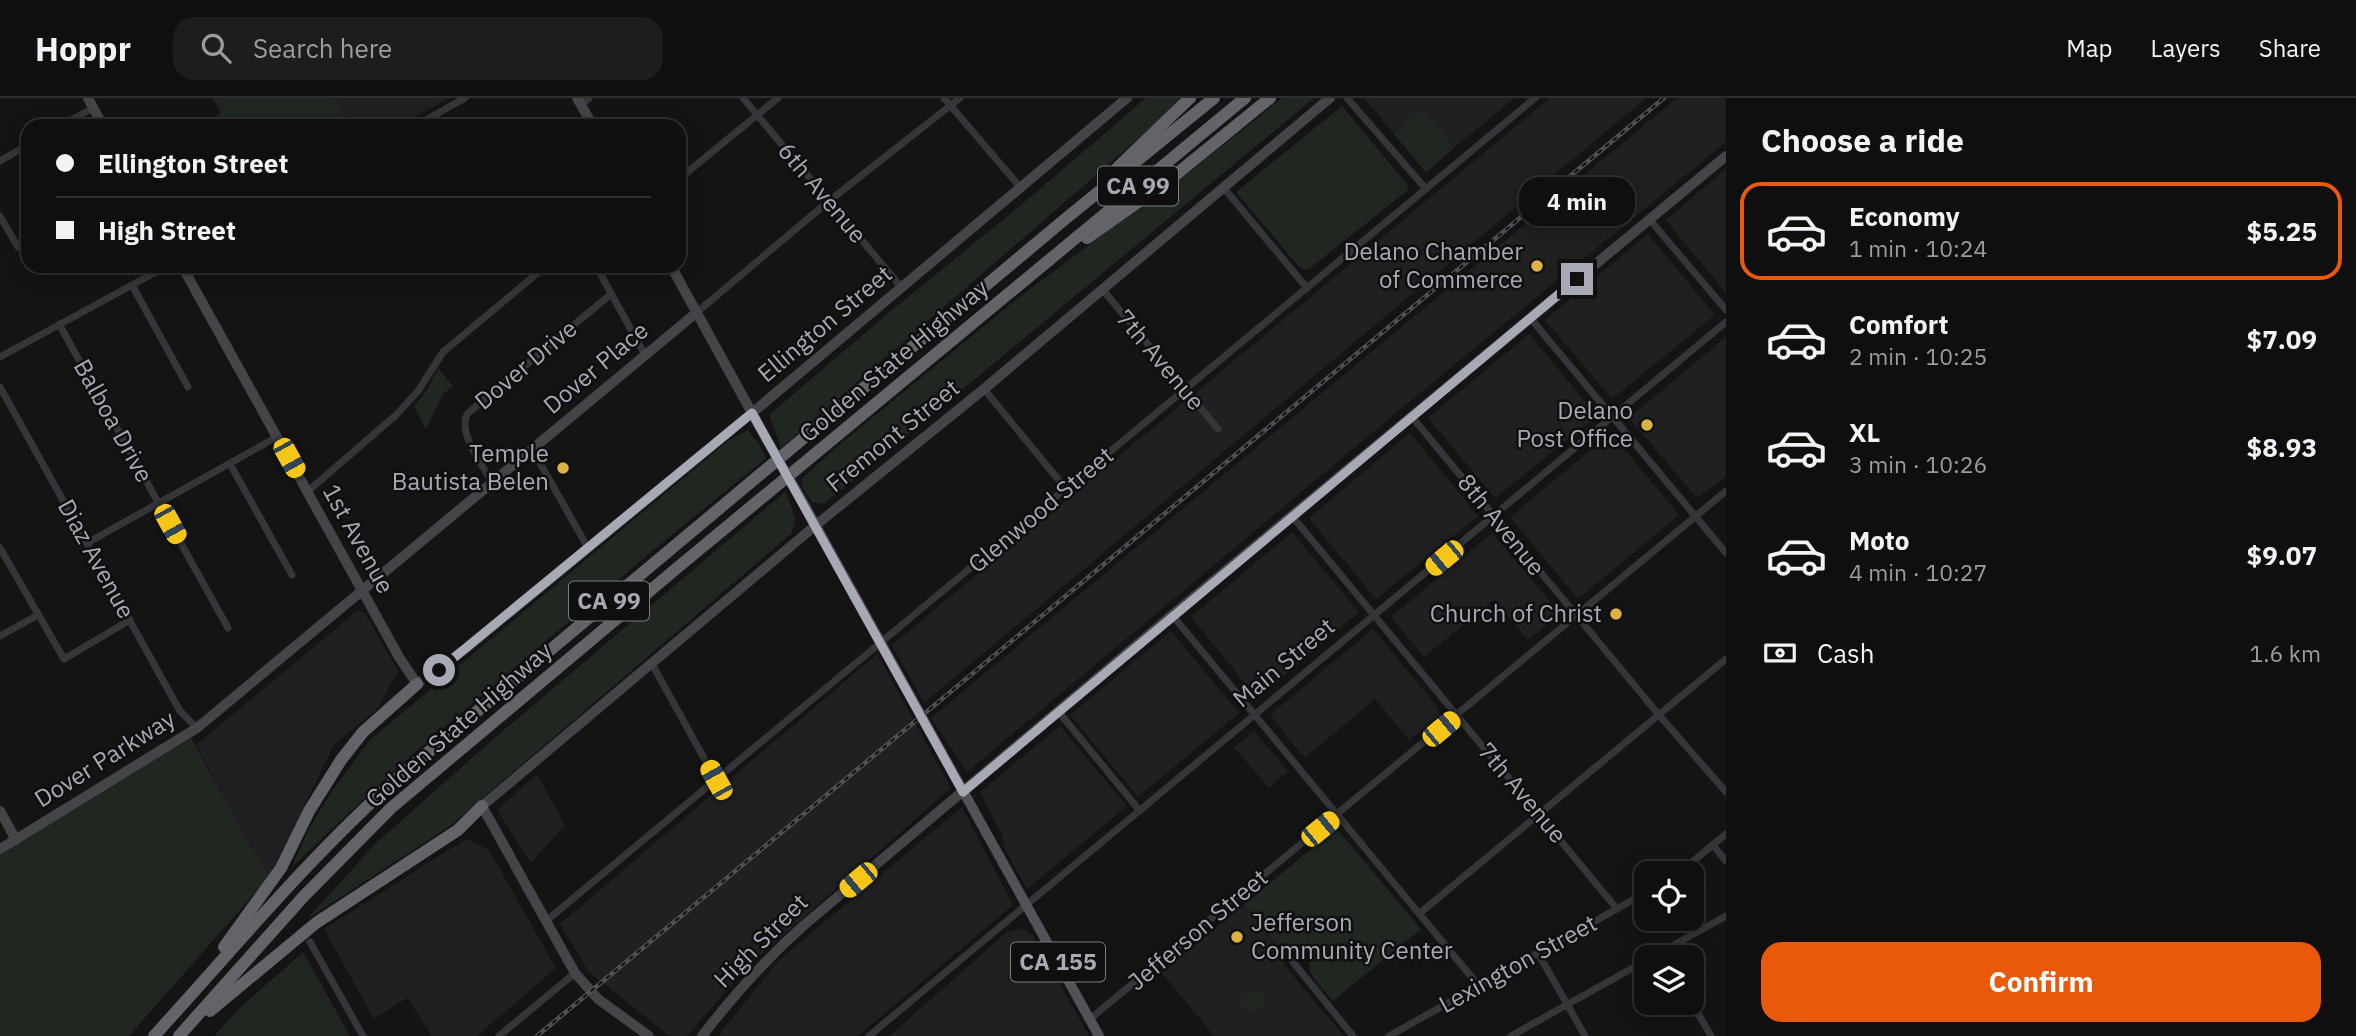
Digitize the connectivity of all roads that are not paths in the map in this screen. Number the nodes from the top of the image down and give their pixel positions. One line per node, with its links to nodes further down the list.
1 (465, 98): 20 (street)
2 (743, 98): 17 (street, 6th Avenue)
3 (778, 98): 17 (street)
4 (944, 98): 16 (street)
5 (960, 98): 16 (street, Dover Place)
6 (1126, 98): 26 (street, Ellington Street)
7 (1191, 98): 31 (highway)
8 (1214, 98): 31 (highway, Golden State Highway / CA 99)
9 (1245, 98): 39 (highway, Golden State Highway / CA 99)
10 (1270, 98): 39 (highway)
11 (1330, 98): 27 (street, Fremont Street)
12 (1347, 98): 28 (street)
13 (1535, 98): 28 (street, Glenwood Street)
14 (582, 100): 21 (street)
15 (90, 103): 18 (street); 19 (street)
16 (951, 106): 26 (street); 29 (street, Dover Place)
17 (757, 115): 25 (street); 29 (street, 6th Avenue)
18 (69, 119)
19 (99, 119)
20 (428, 119)
21 (590, 119)
22 (21, 149): 24 (street)
23 (1726, 156): 32 (street, High Street)
24 (0, 161)
25 (686, 173)
26 (1020, 187): 41 (street, Ellington Street)
27 (1223, 187): 42 (street); 43 (street, Fremont Street)
28 (1426, 189): 42 (street, Glenwood Street)
29 (829, 201): 41 (street, 6th Avenue); 46 (street, Dover Place)
30 (0, 216): 33 (street)
31 (1064, 220): 122 (highway, Golden State Highway / CA 99)
32 (1650, 220): 45 (street); 47 (street, High Street)
33 (18, 247)
34 (154, 273): 40 (street)
35 (186, 273): 60 (street, 1st Avenue)
36 (538, 273): 66 (street)
37 (600, 273): 44 (street)
38 (675, 273): 46 (street)
39 (1032, 275): 126 (highway, Golden State Highway / CA 99)
40 (132, 285): 49 (street); 53 (street)
41 (901, 288): 56 (street, Ellington Street)
42 (1307, 288): 55 (street, Glenwood Street)
43 (1103, 290): 54 (street, Fremont Street); 55 (street, 7th Avenue)
44 (611, 294): 50 (street); 63 (street, Dover Drive)
45 (1726, 310)
46 (696, 313): 50 (street, Dover Place); 56 (street)
47 (1531, 319): 57 (street, High Street); 58 (street)
48 (1726, 322): 58 (street, Main Street)
49 (59, 324): 51 (street); 67 (street, Balboa Drive)
50 (645, 355): 61 (street, Dover Place)
51 (0, 357)
52 (0, 387): 72 (street, Diaz Avenue)
53 (188, 387)
54 (984, 389): 64 (street); 71 (street, Fremont Street)
55 (1185, 390): 59 (street, 7th Avenue); 64 (street, Glenwood Street)
56 (752, 413): 71 (main road, CA 155, bridge); 74 (street, Ellington Street)
57 (1412, 417): 68 (street, High Street); 69 (street, 8th Avenue)
58 (1613, 417): 69 (street, Main Street); 70 (street)
59 (1218, 429)
60 (276, 437): 62 (street); 66 (street, 1st Avenue)
61 (532, 449): 63 (street, Dover Place); 74 (street)
62 (230, 464): 67 (street); 76 (street)
63 (492, 482): 77 (street, Dover Place)
64 (1066, 489): 85 (street, Glenwood Street)
65 (1726, 491): 70 (street, Jefferson Street)
66 (307, 492): 77 (street, 1st Avenue)
67 (158, 504): 72 (street); 83 (street, Balboa Drive)
68 (1292, 516): 79 (street, High Street); 80 (street, 7th Avenue)
69 (1494, 516): 80 (street, Main Street); 81 (street, 8th Avenue)
70 (1695, 516): 75 (street); 81 (street, Jefferson Street)
71 (816, 525): 85 (main road, CA 155); 87 (street, Fremont Street)
72 (87, 543): 82 (street, Diaz Avenue)
73 (0, 548): 78 (street)
74 (588, 548): 88 (street, Ellington Street)
75 (1726, 553)
76 (292, 575)
77 (362, 590): 88 (street, 1st Avenue); 93 (street, Dover Place)
78 (38, 615): 82 (street); 84 (street)
79 (1172, 615): 89 (street, High Street); 90 (street)
80 (1375, 615): 90 (street, Main Street); 91 (street, 7th Avenue)
81 (1577, 616): 91 (street, Jefferson Street); 92 (street, 8th Avenue)
82 (130, 620): 93 (street, Diaz Avenue)
83 (228, 628)
84 (0, 636)
85 (880, 643): 94 (street, Glenwood Street); 95 (main road, CA 155)
86 (1726, 659): 92 (street)
87 (652, 664): 94 (street); 97 (street, Fremont Street)
88 (417, 684): 122 (highway)
89 (1058, 711): 95 (street, High Street); 99 (street)
90 (1255, 714): 99 (street, Main Street); 100 (street)
91 (1458, 715): 100 (street, Jefferson Street); 101 (street, 7th Avenue)
92 (1659, 715): 96 (street, 8th Avenue); 101 (street)
93 (197, 727): 103 (street, Dover Parkway)
94 (716, 780): 113 (street, Glenwood Street)
95 (963, 792): 109 (main road, CA 155); 130 (street, High Street)
96 (1726, 792)
97 (482, 806): 113 (street); 126 (highway)
98 (0, 811): 103 (street)
99 (1140, 811): 109 (street, Main Street)
100 (1338, 814): 111 (street); 124 (street, Jefferson Street)
101 (1540, 814): 110 (street, 7th Avenue); 111 (street)
102 (1726, 834): 104 (street)
103 (16, 840): 105 (street, Dover Parkway)
104 (1713, 845): 106 (street); 107 (street)
105 (0, 849)
106 (1694, 861)
107 (1726, 861)
108 (1634, 899): 110 (street, Lexington Street)
109 (1026, 905): 124 (main road, CA 155); 131 (street, Main Street)
110 (1617, 909): 116 (street, Lexington Street)
111 (1420, 913): 120 (street)
112 (1726, 916): 115 (street)
113 (546, 921): 119 (street)
114 (310, 942): 127 (street)
115 (1679, 945)
116 (1538, 953): 120 (street, Lexington Street); 121 (street)
117 (1293, 962): 133 (street)
118 (1634, 967): 121 (street)
119 (575, 973): 128 (street); 129 (street)
120 (1479, 986): 134 (street, Lexington Street)
121 (1567, 1005): 135 (street); 136 (street)
122 (178, 1009): 125 (highway, Golden State Highway / CA 99)
123 (1699, 1015): 137 (street)
124 (1090, 1020): 132 (main road, CA 155)
125 (154, 1036)
126 (179, 1036)
127 (363, 1036)
128 (499, 1036)
129 (649, 1036)
130 (702, 1036)
131 (869, 1036)
132 (1099, 1036)
133 (1353, 1036)
134 (1390, 1036)
135 (1511, 1036)
136 (1585, 1036)
137 (1711, 1036)

